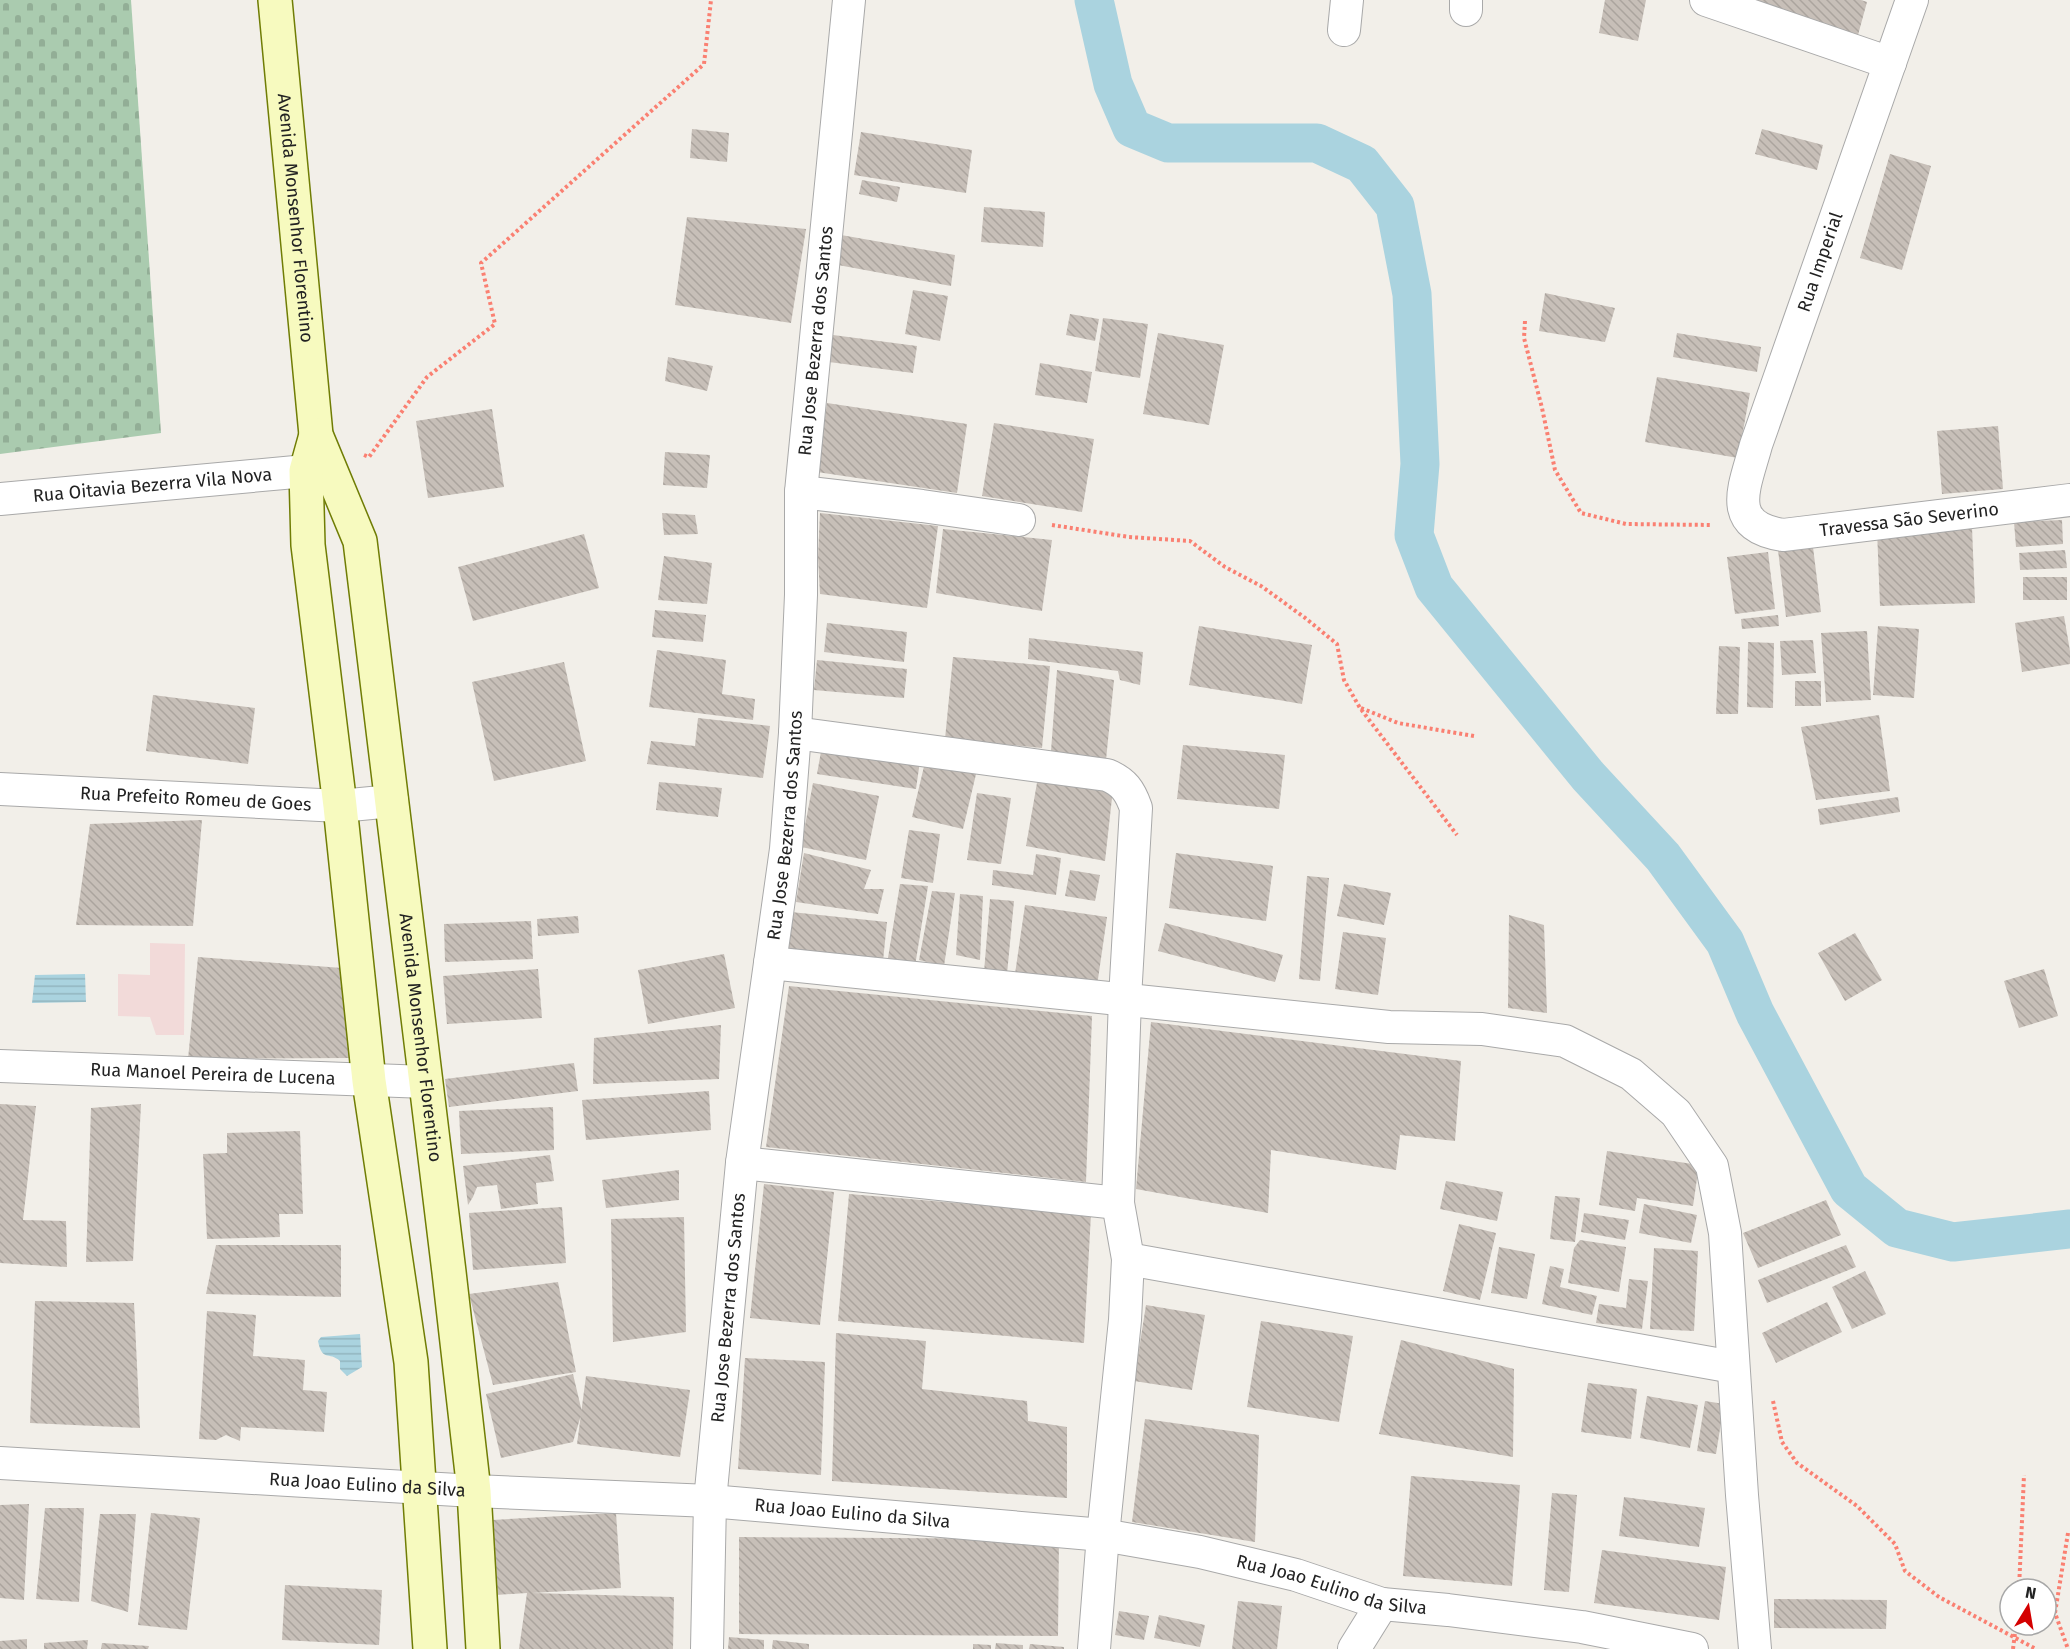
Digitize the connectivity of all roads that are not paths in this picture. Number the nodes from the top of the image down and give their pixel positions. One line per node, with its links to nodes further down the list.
1 (275, 0): 6 (main road, Avenida Monsenhor Florentino)
2 (849, 0): 8 (street, Rua Jose Bezerra dos Santos)
3 (1706, 0): 5 (street)
4 (1912, 0): 5 (street, Rua Imperial)
5 (1890, 63): 12 (street, Rua Imperial)
6 (316, 435): 7 (main road, Avenida Monsenhor Florentino); 15 (main road, Avenida Monsenhor Florentino)
7 (306, 471): 9 (street, Rua Oitavia Bezerra Vila Nova); 16 (main road, Avenida Monsenhor Florentino)
8 (801, 492): 11 (street); 13 (street, Rua Jose Bezerra dos Santos)
9 (0, 499)
10 (2070, 500): 12 (street, Travessa São Severino)
11 (1019, 520)
12 (1752, 524)
13 (795, 733): 17 (street, Rua Jose Bezerra dos Santos); 18 (street)
14 (0, 789): 16 (street, Rua Prefeito Romeu de Goes)
15 (392, 801): 16 (street, Rua Prefeito Romeu de Goes); 21 (main road, Avenida Monsenhor Florentino)
16 (340, 806): 20 (main road, Avenida Monsenhor Florentino)
17 (770, 963): 18 (street); 22 (street, Rua Jose Bezerra dos Santos)
18 (1125, 998): 23 (street); 25 (street)
19 (0, 1066): 20 (street, Rua Manoel Pereira de Lucena)
20 (369, 1081): 21 (street, Rua Manoel Pereira de Lucena); 27 (main road, Avenida Monsenhor Florentino)
21 (426, 1082): 28 (main road, Avenida Monsenhor Florentino)
22 (742, 1163): 23 (street); 29 (street, Rua Jose Bezerra dos Santos)
23 (1118, 1203): 24 (street)
24 (1128, 1259): 25 (street); 30 (street)
25 (1733, 1367): 38 (street)
26 (0, 1463): 27 (street, Rua Joao Eulino da Silva)
27 (419, 1487): 28 (street, Rua Joao Eulino da Silva); 32 (main road, Avenida Monsenhor Florentino)
28 (474, 1491): 29 (street, Rua Joao Eulino da Silva); 33 (main road, Avenida Monsenhor Florentino)
29 (710, 1501): 30 (street, Rua Joao Eulino da Silva); 34 (street, Rua Jose Bezerra dos Santos)
30 (1103, 1535): 31 (street, Rua Joao Eulino da Silva); 35 (street)
31 (1382, 1604): 36 (street); 37 (street, Rua Joao Eulino da Silva)
32 (430, 1649)
33 (483, 1649)
34 (707, 1649)
35 (1094, 1649)
36 (1354, 1649)
37 (1692, 1649)
38 (1755, 1649)

